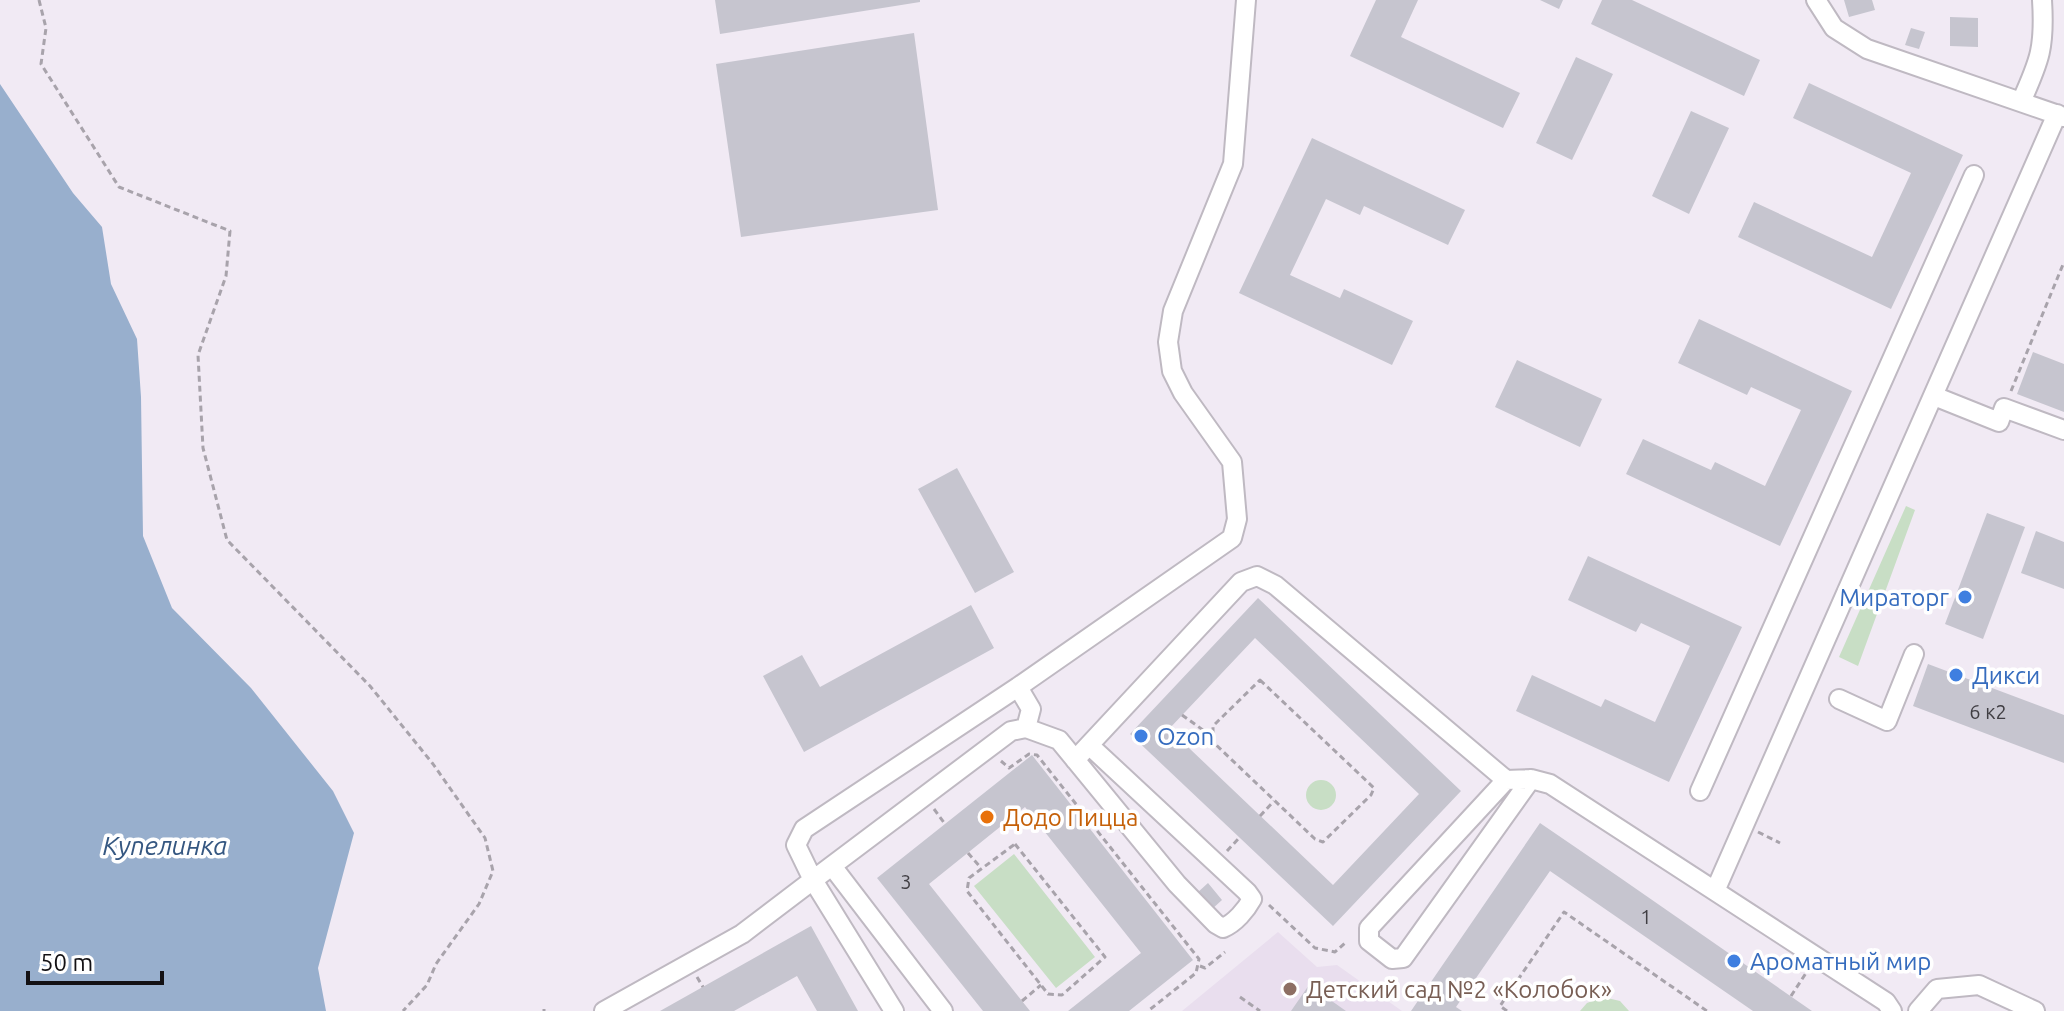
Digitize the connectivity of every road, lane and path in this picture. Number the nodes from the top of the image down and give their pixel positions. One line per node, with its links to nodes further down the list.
1 (39, 0): 48 (path)
2 (1246, 0): 13 (street)
3 (1816, 0): 5 (street)
4 (2042, 0): 5 (street)
5 (2021, 102): 6 (street)
6 (2061, 115): 9 (street)
7 (1974, 175): 24 (street)
8 (2064, 262): 10 (path)
9 (1934, 396): 10 (street); 34 (street)
10 (2004, 408): 11 (street)
11 (2064, 430)
12 (1914, 654): 14 (street)
13 (1018, 687): 16 (street); 33 (street)
14 (1839, 699)
15 (1182, 715): 17 (path)
16 (1026, 728): 20 (street); 31 (street)
17 (1210, 735): 26 (path); 26 (path)
18 (1089, 745): 20 (street); 22 (street); 35 (street)
19 (997, 756): 25 (path)
20 (1075, 760): 35 (street)
21 (1531, 779): 22 (street); 22 (street); 34 (street)
22 (1506, 780)
23 (1081, 788): 25 (path)
24 (1700, 791)
25 (1070, 797): 37 (path)
26 (1274, 801): 27 (path)
27 (1260, 816)
28 (1756, 831): 29 (path)
29 (1780, 843)
30 (968, 853): 32 (path)
31 (832, 866): 33 (street); 51 (street)
32 (981, 868): 42 (path); 42 (path)
33 (813, 880): 49 (street); 50 (street)
34 (1715, 891): 40 (street)
35 (1252, 899): 38 (path)
36 (1169, 907): 37 (path)
37 (1162, 913): 41 (path)
38 (1345, 943)
39 (1225, 952): 41 (path)
40 (1817, 957): 43 (path); 57 (street)
41 (1200, 966): 52 (path)
42 (1041, 985): 45 (path)
43 (1791, 996)
44 (1240, 997): 53 (path)
45 (1022, 1001)
46 (1500, 1006): 54 (path); 55 (path); 56 (path)
47 (2030, 1010): 58 (street)
48 (403, 1011)
49 (604, 1011)
50 (894, 1011)
51 (943, 1011)
52 (1148, 1011)
53 (1260, 1011)
54 (1496, 1011)
55 (1507, 1011)
56 (1707, 1011)
57 (1892, 1011)
58 (1918, 1011)

